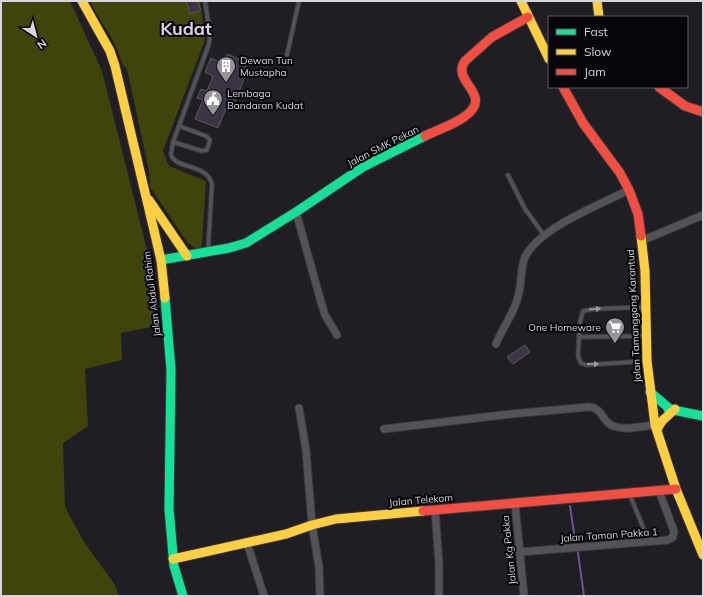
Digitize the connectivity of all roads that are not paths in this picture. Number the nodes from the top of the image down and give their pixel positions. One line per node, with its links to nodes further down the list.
1 (82, 1): 17 (main road, Jalan Abdul Rahim)
2 (205, 1): 13 (lane)
3 (298, 1): 8 (lane)
4 (521, 1): 7 (main road)
5 (596, 1): 6 (main road)
6 (599, 16)
7 (528, 17): 9 (main road); 18 (main road, Jalan SMK Pekan)
8 (286, 55)
9 (548, 57)
10 (564, 88): 16 (main road, Jalan Tamanggong Karantud)
11 (660, 88): 12 (main road)
12 (703, 112)
13 (179, 126): 14 (lane); 14 (lane)
14 (173, 142): 22 (lane)
15 (508, 175): 20 (lane)
16 (630, 190): 20 (street); 21 (main road, Jalan Tamanggong Karantud)
17 (146, 195): 23 (main road); 24 (main road, Jalan Abdul Rahim)
18 (296, 212): 22 (main road, Jalan SMK Pekan); 26 (street)
19 (703, 215): 21 (street)
20 (544, 235): 29 (street)
21 (641, 240): 25 (main road, Jalan Tamanggong Karantud)
22 (208, 252): 23 (main road, Jalan SMK Pekan)
23 (187, 256): 24 (main road, Jalan SMK Pekan)
24 (161, 260): 48 (main road, Jalan Abdul Rahim)
25 (646, 306): 27 (main road, Jalan Tamanggong Karantud); 28 (lane, one-way to 25)
26 (338, 335)
27 (646, 336): 28 (lane); 30 (main road, Jalan Tamanggong Karantud)
28 (580, 337): 30 (lane, one-way to 30)
29 (496, 344)
30 (646, 361): 31 (main road, Jalan Tamanggong Karantud)
31 (650, 392): 32 (main road, Jalan Tamanggong Karantud); 34 (main road)
32 (653, 406): 34 (main road); 36 (main road, Jalan Tamanggong Karantud)
33 (299, 408): 43 (street)
34 (673, 409): 35 (main road); 36 (main road)
35 (703, 416)
36 (656, 427): 37 (street); 38 (main road, Jalan Tamanggong Karantud)
37 (384, 429)
38 (676, 489): 39 (main road, Jalan Telekom); 47 (main road, Jalan Tamanggong Karantud)
39 (659, 491): 40 (main road, Jalan Telekom); 44 (street, Jalan Taman Pakka 1)
40 (630, 493): 41 (main road, Jalan Telekom); 44 (lane)
41 (515, 503): 42 (main road, Jalan Telekom); 46 (street, Jalan Kg Pakka)
42 (435, 510): 43 (main road, Jalan Telekom); 52 (street)
43 (312, 525): 45 (main road, Jalan Telekom); 51 (street)
44 (650, 542): 46 (street, Jalan Taman Pakka 1)
45 (247, 543): 48 (main road, Jalan Telekom); 50 (street)
46 (520, 552): 53 (street, Jalan Kg Pakka)
47 (703, 555)
48 (173, 559): 49 (main road, Jalan Abdul Rahim)
49 (183, 596)
50 (264, 596)
51 (320, 596)
52 (439, 596)
53 (524, 596)

